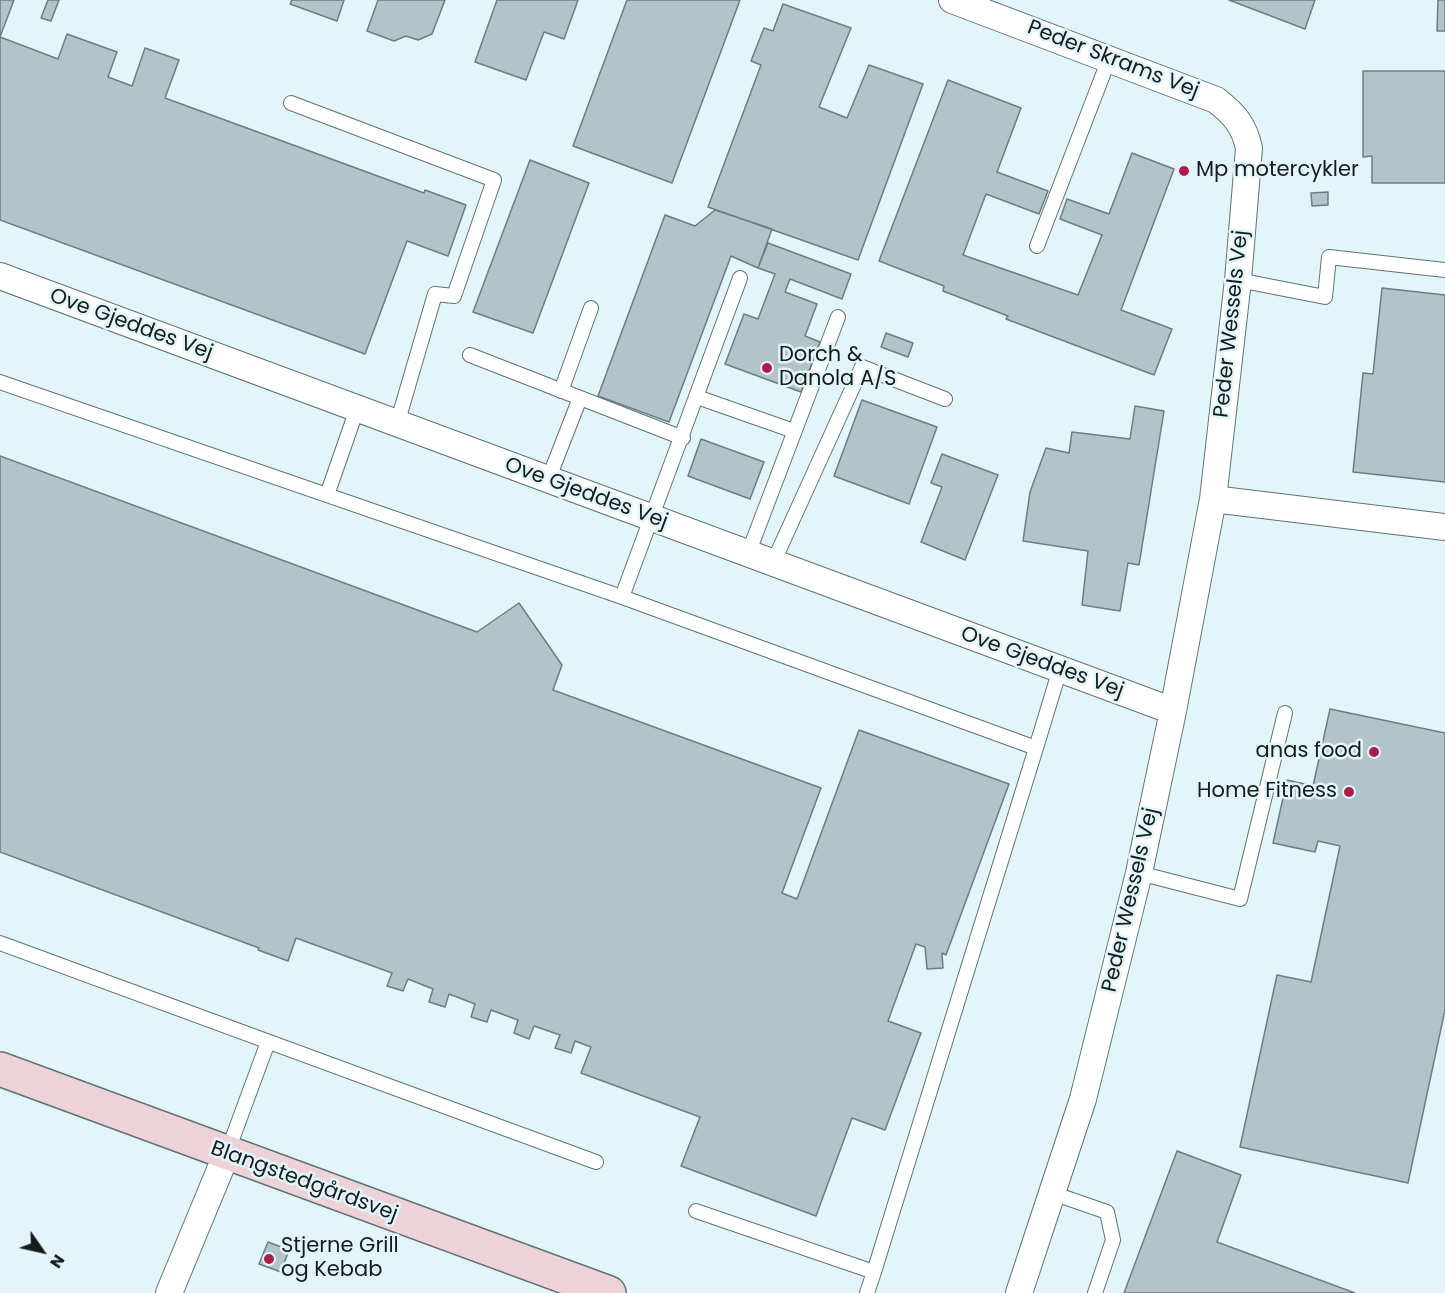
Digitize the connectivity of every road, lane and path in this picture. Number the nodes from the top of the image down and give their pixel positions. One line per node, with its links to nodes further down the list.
1 (967, 3): 2 (street, Peder Skrams Vej)
2 (1109, 59): 4 (street, Peder Skrams Vej); 5 (lane)
3 (291, 103): 19 (lane)
4 (1249, 148): 9 (street, Peder Wessels Vej)
5 (1037, 246)
6 (1445, 270): 9 (lane)
7 (0, 276): 18 (street, Ove Gjeddes Vej)
8 (740, 278): 15 (lane)
9 (1238, 280): 24 (street, Peder Wessels Vej)
10 (591, 308): 14 (lane)
11 (838, 317): 20 (lane)
12 (470, 355): 14 (lane)
13 (0, 382): 23 (lane)
14 (561, 391): 16 (lane)
15 (697, 397): 20 (lane); 21 (lane)
16 (580, 398): 21 (lane); 22 (lane)
17 (945, 399): 28 (lane)
18 (357, 409): 19 (street, Ove Gjeddes Vej); 23 (lane)
19 (398, 424): 22 (street, Ove Gjeddes Vej)
20 (794, 431): 27 (lane)
21 (683, 438): 25 (lane)
22 (548, 480): 25 (street, Ove Gjeddes Vej)
23 (327, 495): 29 (lane)
24 (1213, 499): 26 (street); 31 (street, Peder Wessels Vej)
25 (652, 518): 27 (street, Ove Gjeddes Vej); 29 (lane)
26 (1445, 527)
27 (748, 554): 28 (street, Ove Gjeddes Vej)
28 (772, 563): 30 (street, Ove Gjeddes Vej)
29 (622, 597): 33 (lane)
30 (1060, 669): 31 (street, Ove Gjeddes Vej); 33 (lane)
31 (1173, 711): 34 (street, Peder Wessels Vej)
32 (1285, 712): 34 (lane)
33 (1036, 748): 42 (lane)
34 (1139, 873): 40 (street, Peder Wessels Vej)
35 (0, 943): 36 (lane)
36 (268, 1042): 38 (lane); 39 (lane)
37 (0, 1069): 38 (street, Blangstedgårdsvej)
38 (227, 1153): 43 (street); 44 (street, Blangstedgårdsvej)
39 (596, 1162)
40 (1052, 1193): 46 (street, Peder Wessels Vej); 47 (lane)
41 (696, 1211): 42 (lane)
42 (874, 1272): 45 (lane)
43 (169, 1293)
44 (609, 1293)
45 (867, 1293)
46 (1019, 1293)
47 (1095, 1293)

